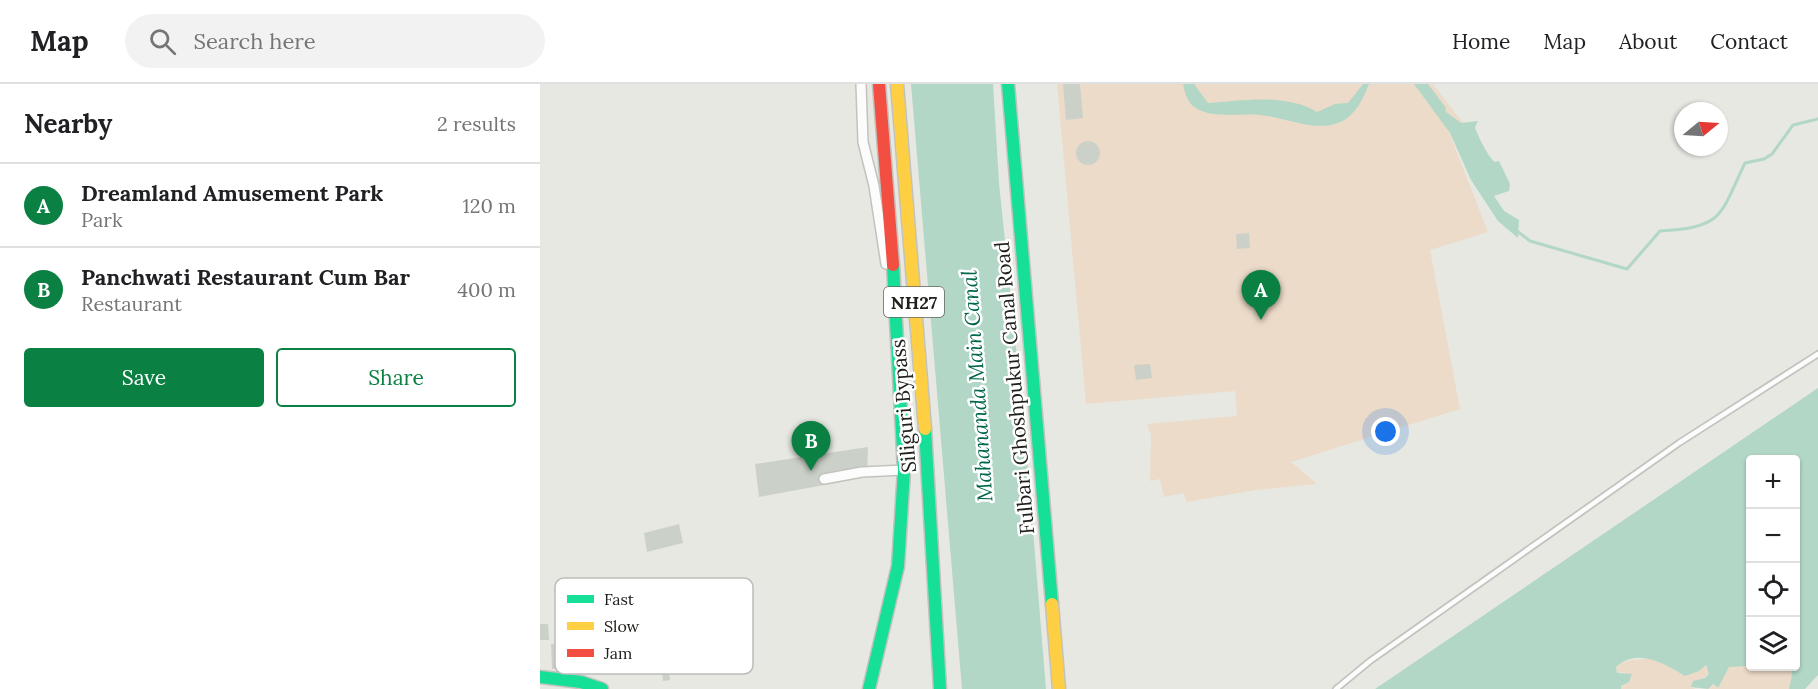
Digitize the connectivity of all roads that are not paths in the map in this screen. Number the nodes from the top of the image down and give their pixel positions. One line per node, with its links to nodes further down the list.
1 (861, 84): 5 (street)
2 (879, 84): 5 (main road, NH27)
3 (897, 84): 12 (main road, Siliguri Bypass / NH27)
4 (1008, 84): 13 (main road, Fulbari Ghoshpukur Canal Road)
5 (893, 296): 7 (main road, NH27)
6 (1818, 354): 14 (lane)
7 (904, 470): 8 (street); 11 (main road, NH27)
8 (824, 479)
9 (540, 676): 10 (main road)
10 (602, 689)
11 (869, 689)
12 (939, 689)
13 (1059, 689)
14 (1336, 689)

